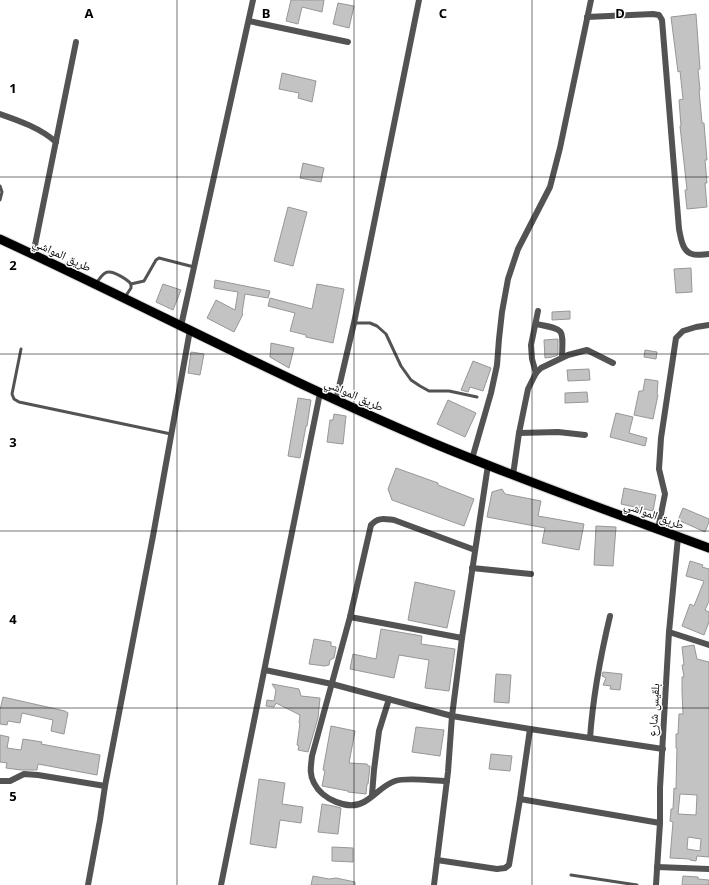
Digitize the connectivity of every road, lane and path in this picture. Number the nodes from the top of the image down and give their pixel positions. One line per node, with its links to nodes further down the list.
1 (253, 0): 5 (street)
2 (419, 0): 20 (street)
3 (590, 0): 4 (street)
4 (587, 17): 13 (street); 35 (street)
5 (249, 21): 7 (street); 15 (street)
6 (76, 42): 9 (street)
7 (348, 42)
8 (0, 114): 9 (street)
9 (56, 142): 14 (street)
10 (0, 186): 11 (lane)
11 (0, 200)
12 (0, 239): 14 (main road, طريق المواشي)
13 (709, 254)
14 (33, 255): 16 (main road, طريق المواشي)
15 (194, 267): 17 (lane); 23 (street)
16 (95, 284): 17 (lane); 18 (main road, طريق المواشي)
17 (131, 284): 18 (lane)
18 (124, 298): 23 (main road, طريق المواشي)
19 (538, 311): 21 (street)
20 (354, 323): 30 (lane); 31 (street)
21 (536, 324): 26 (street); 28 (street)
22 (709, 325): 38 (street)
23 (181, 326): 24 (main road, طريق المواشي)
24 (190, 330): 29 (main road, طريق المواشي); 33 (street)
25 (21, 349): 33 (lane)
26 (562, 357): 27 (street); 28 (street)
27 (613, 363)
28 (536, 372): 32 (street)
29 (320, 393): 31 (main road, طريق المواشي); 49 (street)
30 (477, 397)
31 (336, 400): 35 (main road, طريق المواشي)
32 (519, 433): 34 (street); 37 (street)
33 (171, 434): 58 (street)
34 (585, 435)
35 (472, 459): 36 (main road, طريق المواشي)
36 (488, 465): 37 (main road, طريق المواشي); 41 (street)
37 (513, 475): 38 (main road, طريق المواشي)
38 (658, 529): 39 (main road, طريق المواشي)
39 (678, 537): 40 (main road, طريق المواشي); 46 (street, بلقيس شارع)
40 (709, 548)
41 (475, 550): 42 (street); 45 (street)
42 (472, 568): 43 (street); 47 (street)
43 (531, 574)
44 (610, 616): 54 (street)
45 (350, 617): 47 (street); 50 (street)
46 (669, 632): 48 (street); 55 (street, بلقيس شارع)
47 (462, 638): 52 (street)
48 (709, 645)
49 (265, 670): 50 (street); 67 (street)
50 (332, 684): 51 (street); 59 (street)
51 (389, 699): 52 (street); 59 (street)
52 (452, 716): 53 (street); 57 (street)
53 (530, 729): 54 (street); 60 (street)
54 (590, 738): 55 (street)
55 (663, 749): 61 (street, بلقيس شارع)
56 (0, 781): 58 (street)
57 (447, 781): 59 (street); 62 (street)
58 (105, 786): 66 (street)
59 (372, 796)
60 (520, 799): 61 (street); 62 (street)
61 (660, 823): 63 (street, بلقيس شارع)
62 (437, 860): 68 (street)
63 (657, 867): 64 (street); 70 (street, بلقيس شارع)
64 (709, 869)
65 (571, 876): 69 (lane)
66 (88, 885)
67 (221, 885)
68 (434, 885)
69 (637, 885)
70 (656, 885)

